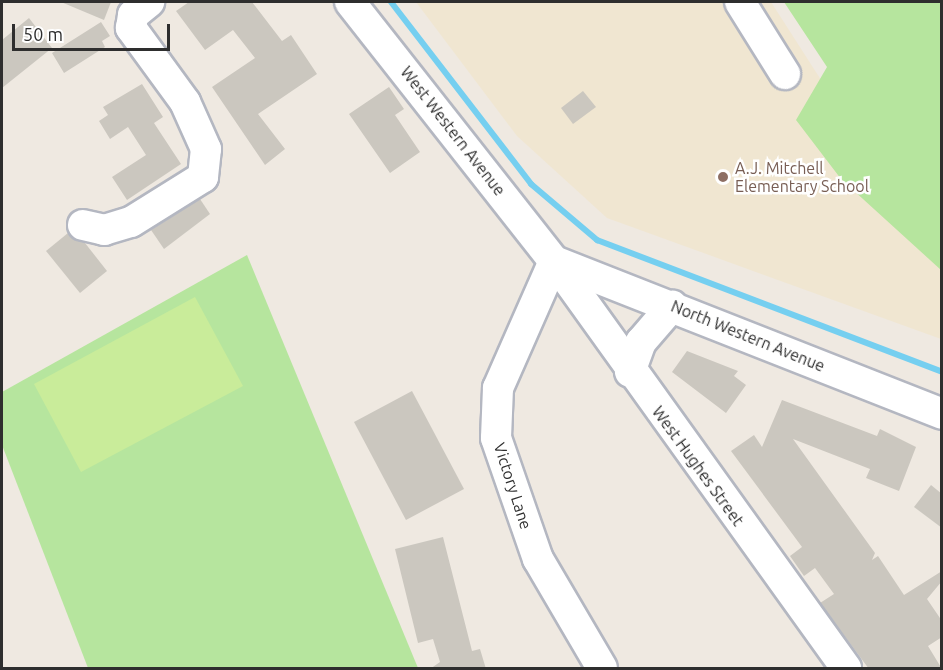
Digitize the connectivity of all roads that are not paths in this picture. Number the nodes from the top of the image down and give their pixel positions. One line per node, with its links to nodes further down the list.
1 (149, 2): 5 (street)
2 (350, 2): 6 (street, West Western Avenue)
3 (740, 2): 4 (street)
4 (785, 74)
5 (83, 225)
6 (554, 261): 7 (street, North Western Avenue); 8 (street, West Hughes Street); 10 (street, Victory Lane)
7 (672, 306): 8 (street); 9 (street, North Western Avenue)
8 (630, 372): 11 (street, West Hughes Street)
9 (942, 414)
10 (602, 669)
11 (846, 669)

